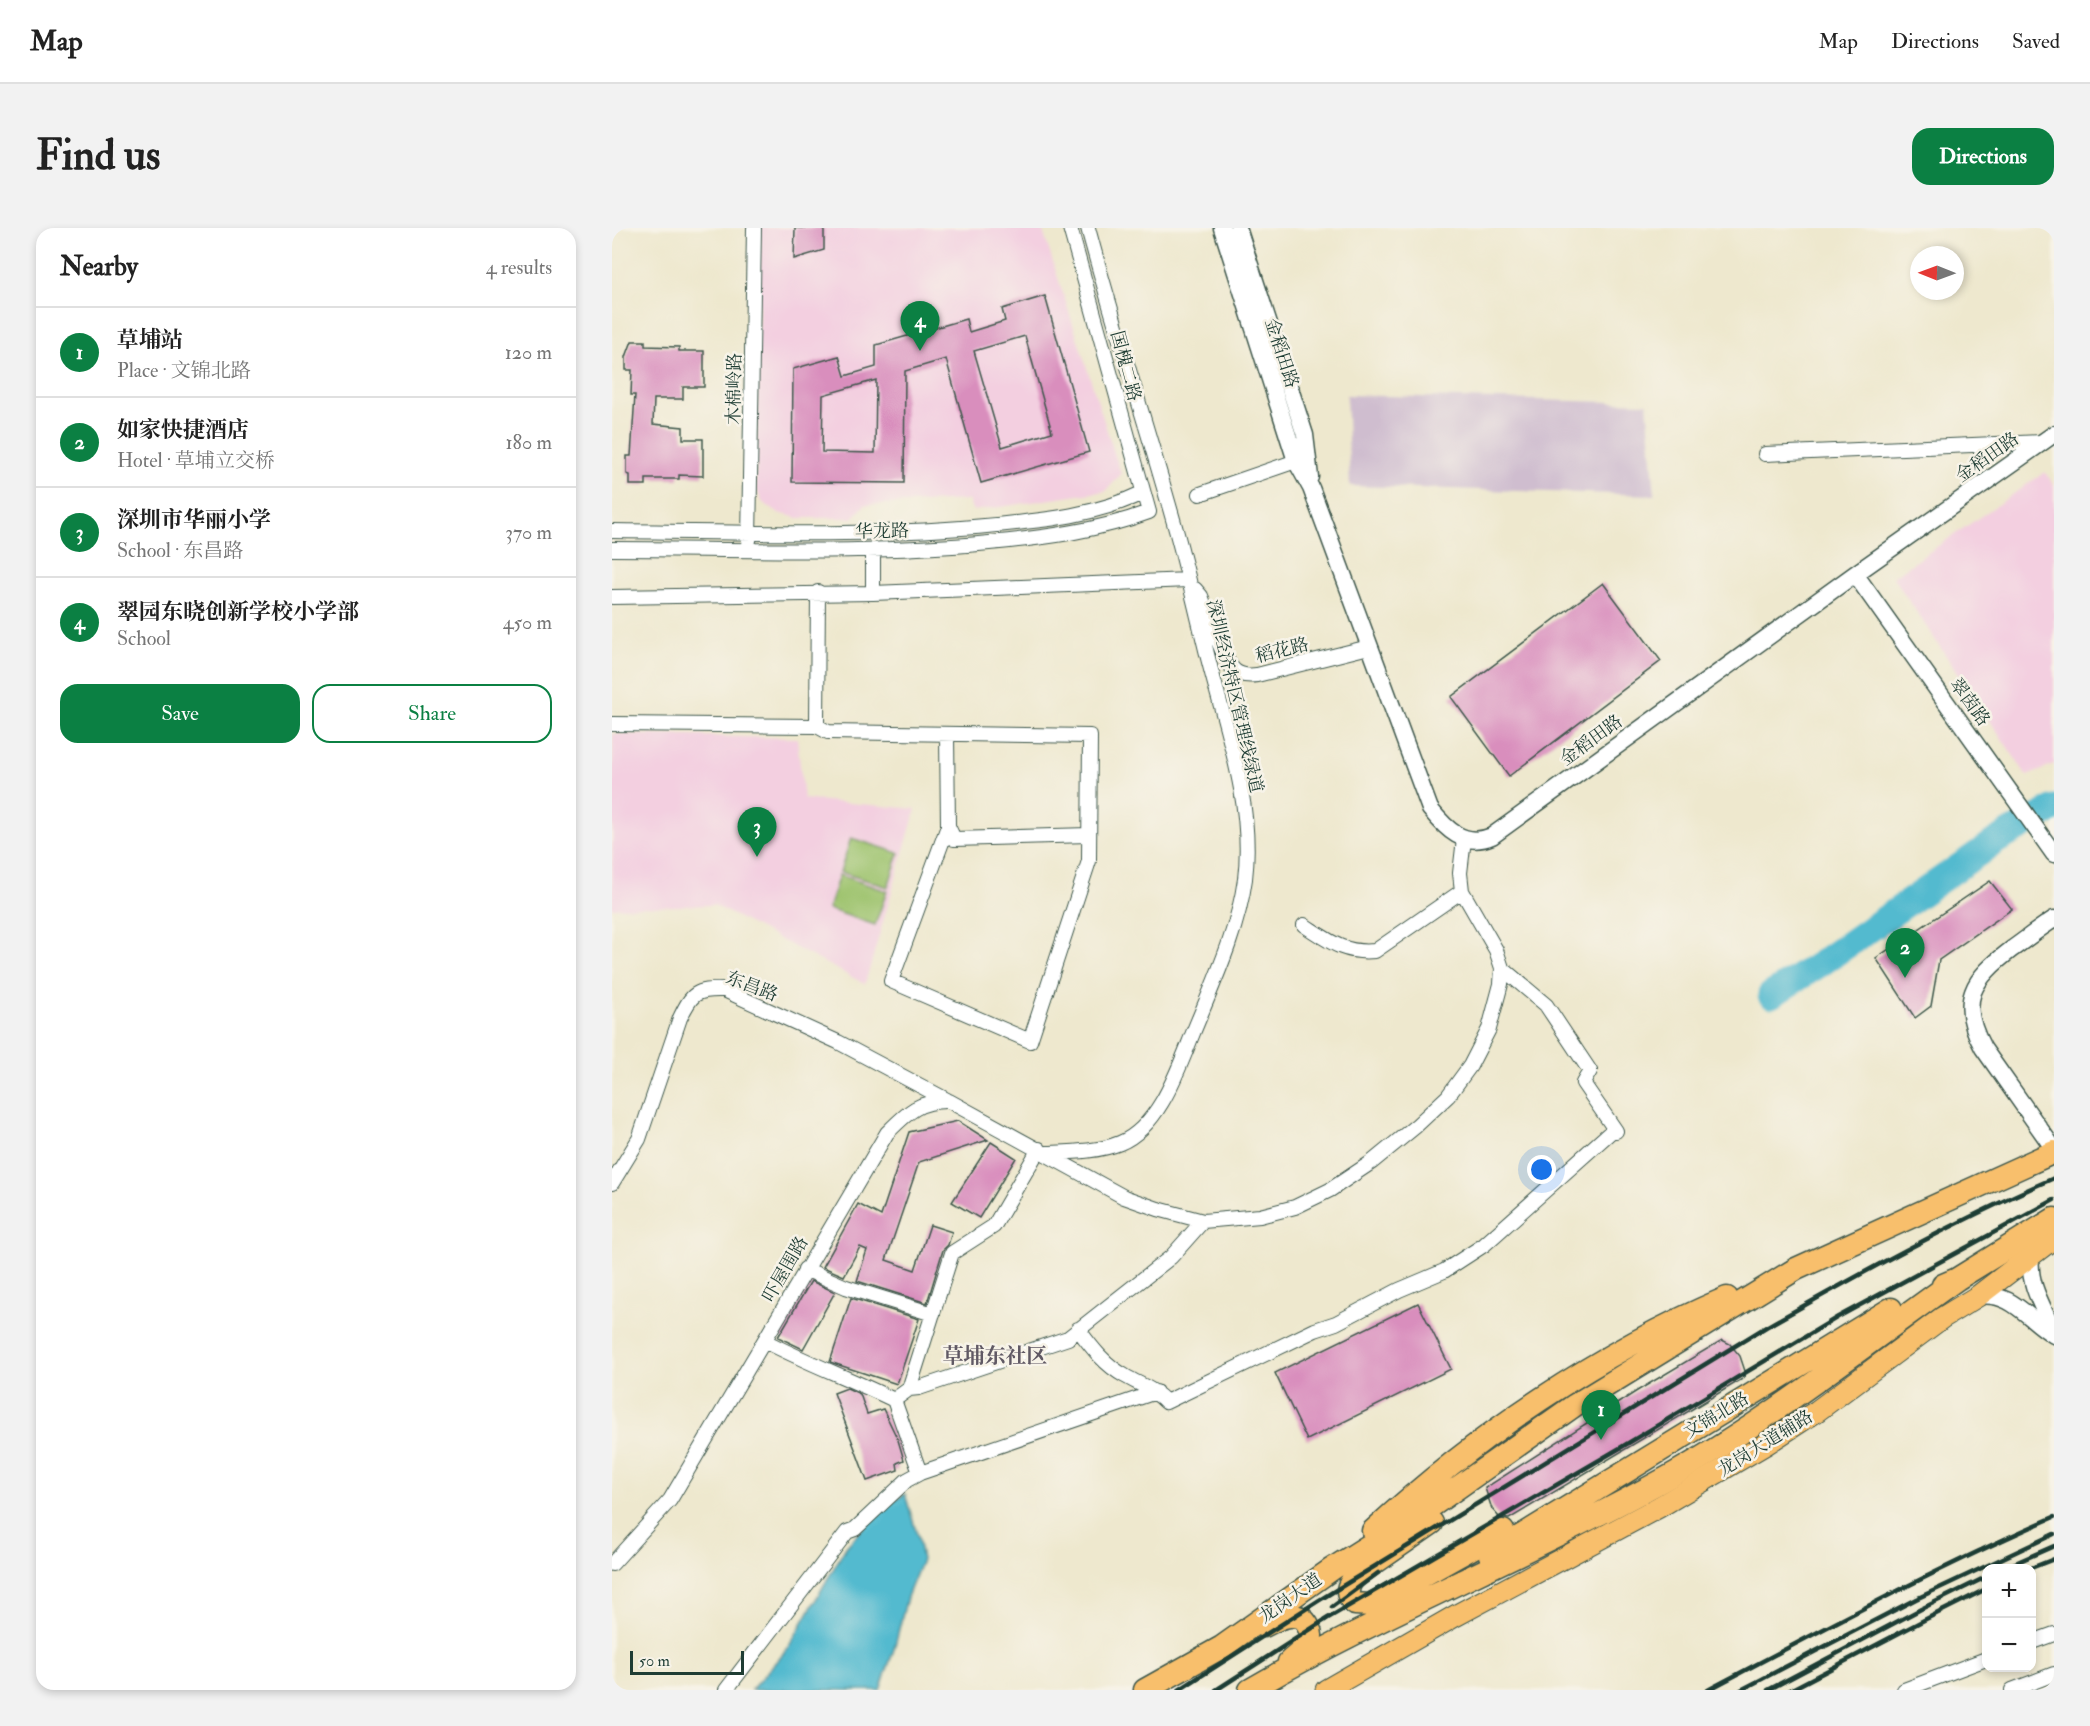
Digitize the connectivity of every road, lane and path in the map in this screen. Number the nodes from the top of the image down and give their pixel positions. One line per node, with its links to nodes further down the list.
1 (754, 228): 15 (street, 木棉岭路)
2 (1070, 228): 7 (street, 国槐二路)
3 (1088, 228): 6 (street)
4 (1222, 228): 10 (street, 金稻田路)
5 (1238, 228): 10 (street, 金稻田路)
6 (1098, 267): 7 (street); 20 (street, 深圳经济特区管理线绿道)
7 (1082, 272): 11 (street, 国槐二路)
8 (2049, 438): 9 (street); 19 (street, 金稻田路)
9 (1765, 454)
10 (1302, 459): 12 (street); 24 (street, 金稻田路)
11 (1142, 493): 13 (street, 国槐二路); 15 (street, 华龙路)
12 (1200, 494)
13 (1149, 512): 18 (street, 华龙路)
14 (612, 531): 15 (street, 华龙路)
15 (749, 532): 17 (street, 木棉岭路)
16 (612, 549): 17 (street, 华龙路)
17 (749, 550): 18 (street, 华龙路)
18 (873, 550): 22 (street)
19 (1855, 574): 30 (street, 金稻田路); 31 (street, 翠茵路)
20 (1188, 580): 22 (street); 24 (street, 稻花路); 38 (street, 深圳经济特区管理线绿道)
21 (818, 592): 22 (street); 23 (street); 26 (street)
22 (873, 593)
23 (612, 597)
24 (1369, 647): 30 (street, 金稻田路)
25 (612, 724): 26 (street)
26 (817, 726): 27 (street)
27 (947, 734): 28 (street); 29 (street)
28 (948, 826): 29 (street); 29 (street)
29 (1089, 836)
30 (1464, 839): 32 (street)
31 (2054, 854)
32 (1462, 891): 34 (street); 35 (street)
33 (2054, 918): 37 (street)
34 (1304, 925)
35 (1502, 968): 41 (street); 54 (street)
36 (949, 1101): 38 (street); 39 (street, 东昌路); 44 (street, 吓屋围路)
37 (2054, 1150): 45 (highway)
38 (1043, 1151): 41 (street); 48 (street)
39 (612, 1184)
40 (2054, 1219): 46 (highway, 文锦北路)
41 (1203, 1221): 49 (street)
42 (2054, 1239): 43 (main road, 龙岗大道辅路)
43 (2031, 1258): 47 (main road, 龙岗大道辅路); 50 (street)
44 (805, 1269): 48 (street); 51 (street, 吓屋围路)
45 (1796, 1269): 52 (highway); 59 (highway)
46 (1957, 1279): 56 (highway, 文锦北路); 60 (highway)
47 (1978, 1296): 50 (street); 70 (main road, 龙岗大道辅路)
48 (933, 1314): 53 (street)
49 (1078, 1329): 53 (street); 54 (street)
50 (2054, 1334)
51 (765, 1341): 55 (street); 58 (street, 吓屋围路)
52 (1618, 1378): 56 (highway); 59 (highway, 龙岗大道)
53 (909, 1389): 55 (street)
54 (1156, 1392): 57 (street)
55 (894, 1400): 57 (street)
56 (1674, 1441): 60 (highway, 文锦北路)
57 (920, 1473): 67 (street)
58 (612, 1564)
59 (1332, 1569): 63 (highway, 龙岗大道)
60 (1384, 1620): 66 (highway)
61 (2054, 1634): 62 (street)
62 (2036, 1640)
63 (1222, 1647): 66 (highway); 68 (highway, 龙岗大道)
64 (1982, 1661): 71 (street)
65 (2054, 1674): 72 (street)
66 (1270, 1678): 69 (highway)
67 (726, 1690)
68 (1145, 1690)
69 (1250, 1690)
70 (1326, 1690)
71 (1904, 1690)
72 (2012, 1690)

